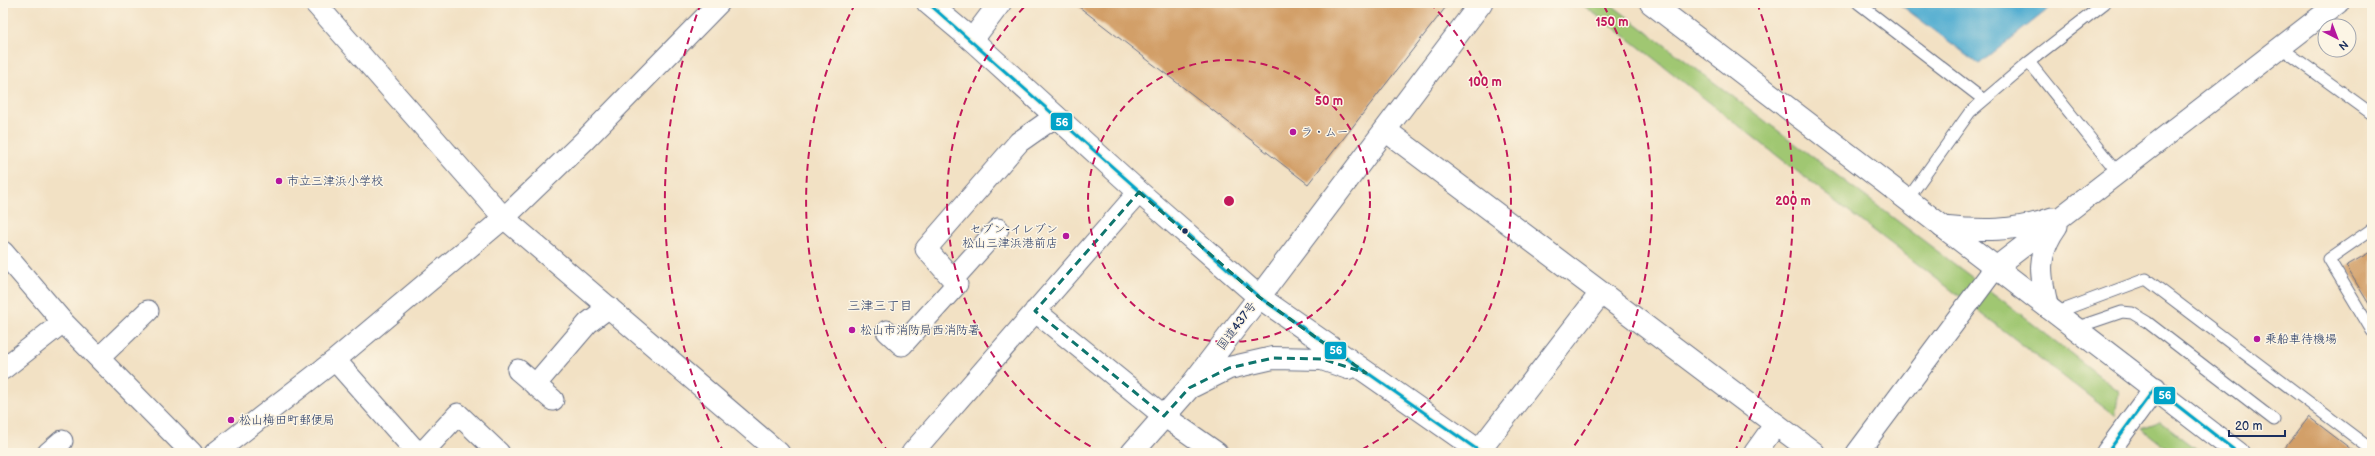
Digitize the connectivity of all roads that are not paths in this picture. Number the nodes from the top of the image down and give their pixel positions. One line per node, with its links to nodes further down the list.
1 (315, 3): 21 (street)
2 (719, 3): 21 (street)
3 (928, 3): 10 (main road)
4 (1000, 3): 10 (main road)
5 (1481, 3): 16 (main road)
6 (1858, 3): 13 (lane)
7 (2104, 3): 12 (lane)
8 (2338, 3): 11 (street)
9 (1661, 6): 19 (main road)
10 (972, 40): 15 (main road)
11 (2280, 48): 14 (lane); 17 (street)
12 (2029, 62): 13 (lane); 17 (lane)
13 (1984, 100): 19 (lane)
14 (2372, 114)
15 (1056, 116): 18 (main road); 27 (street)
16 (1385, 130): 28 (main road); 29 (main road)
17 (2118, 173): 20 (street)
18 (1139, 192): 29 (main road); 32 (street)
19 (1907, 200): 22 (main road)
20 (2067, 212): 22 (street); 26 (street); 33 (street)
21 (504, 218): 30 (street); 39 (street)
22 (1942, 227): 26 (main road)
23 (998, 229): 27 (street)
24 (2372, 229): 37 (lane)
25 (3, 252): 34 (street)
26 (1995, 268): 33 (main road); 62 (street)
27 (953, 279): 36 (street)
28 (1601, 293): 49 (main road); 52 (main road)
29 (1259, 297): 42 (main road, 国道437号); 44 (main road, 国道437号)
30 (609, 307): 43 (street); 56 (street)
31 (148, 311): 38 (street)
32 (1035, 311): 47 (street); 57 (street)
33 (2052, 311): 35 (main road); 50 (lane)
34 (63, 322): 38 (street); 40 (street)
35 (2075, 328): 45 (main road); 48 (lane)
36 (887, 331)
37 (2372, 331)
38 (99, 358): 53 (street)
39 (335, 360): 51 (street); 54 (street)
40 (3, 369)
41 (518, 370): 43 (street)
42 (1366, 373): 44 (main road); 52 (main road, 国道437号)
43 (535, 385): 46 (street)
44 (1189, 388): 47 (main road, 国道437号)
45 (2155, 388): 63 (main road); 64 (main road)
46 (553, 400)
47 (1164, 416): 58 (main road, 国道437号); 59 (street)
48 (2274, 420)
49 (1775, 425): 60 (main road); 61 (main road)
50 (2372, 450)
51 (425, 452): 55 (street)
52 (1480, 452)
53 (192, 453)
54 (215, 453)
55 (499, 453)
56 (779, 453)
57 (912, 453)
58 (1132, 453)
59 (1217, 453)
60 (1755, 453)
61 (1814, 453)
62 (1857, 453)
63 (2107, 453)
64 (2238, 453)

